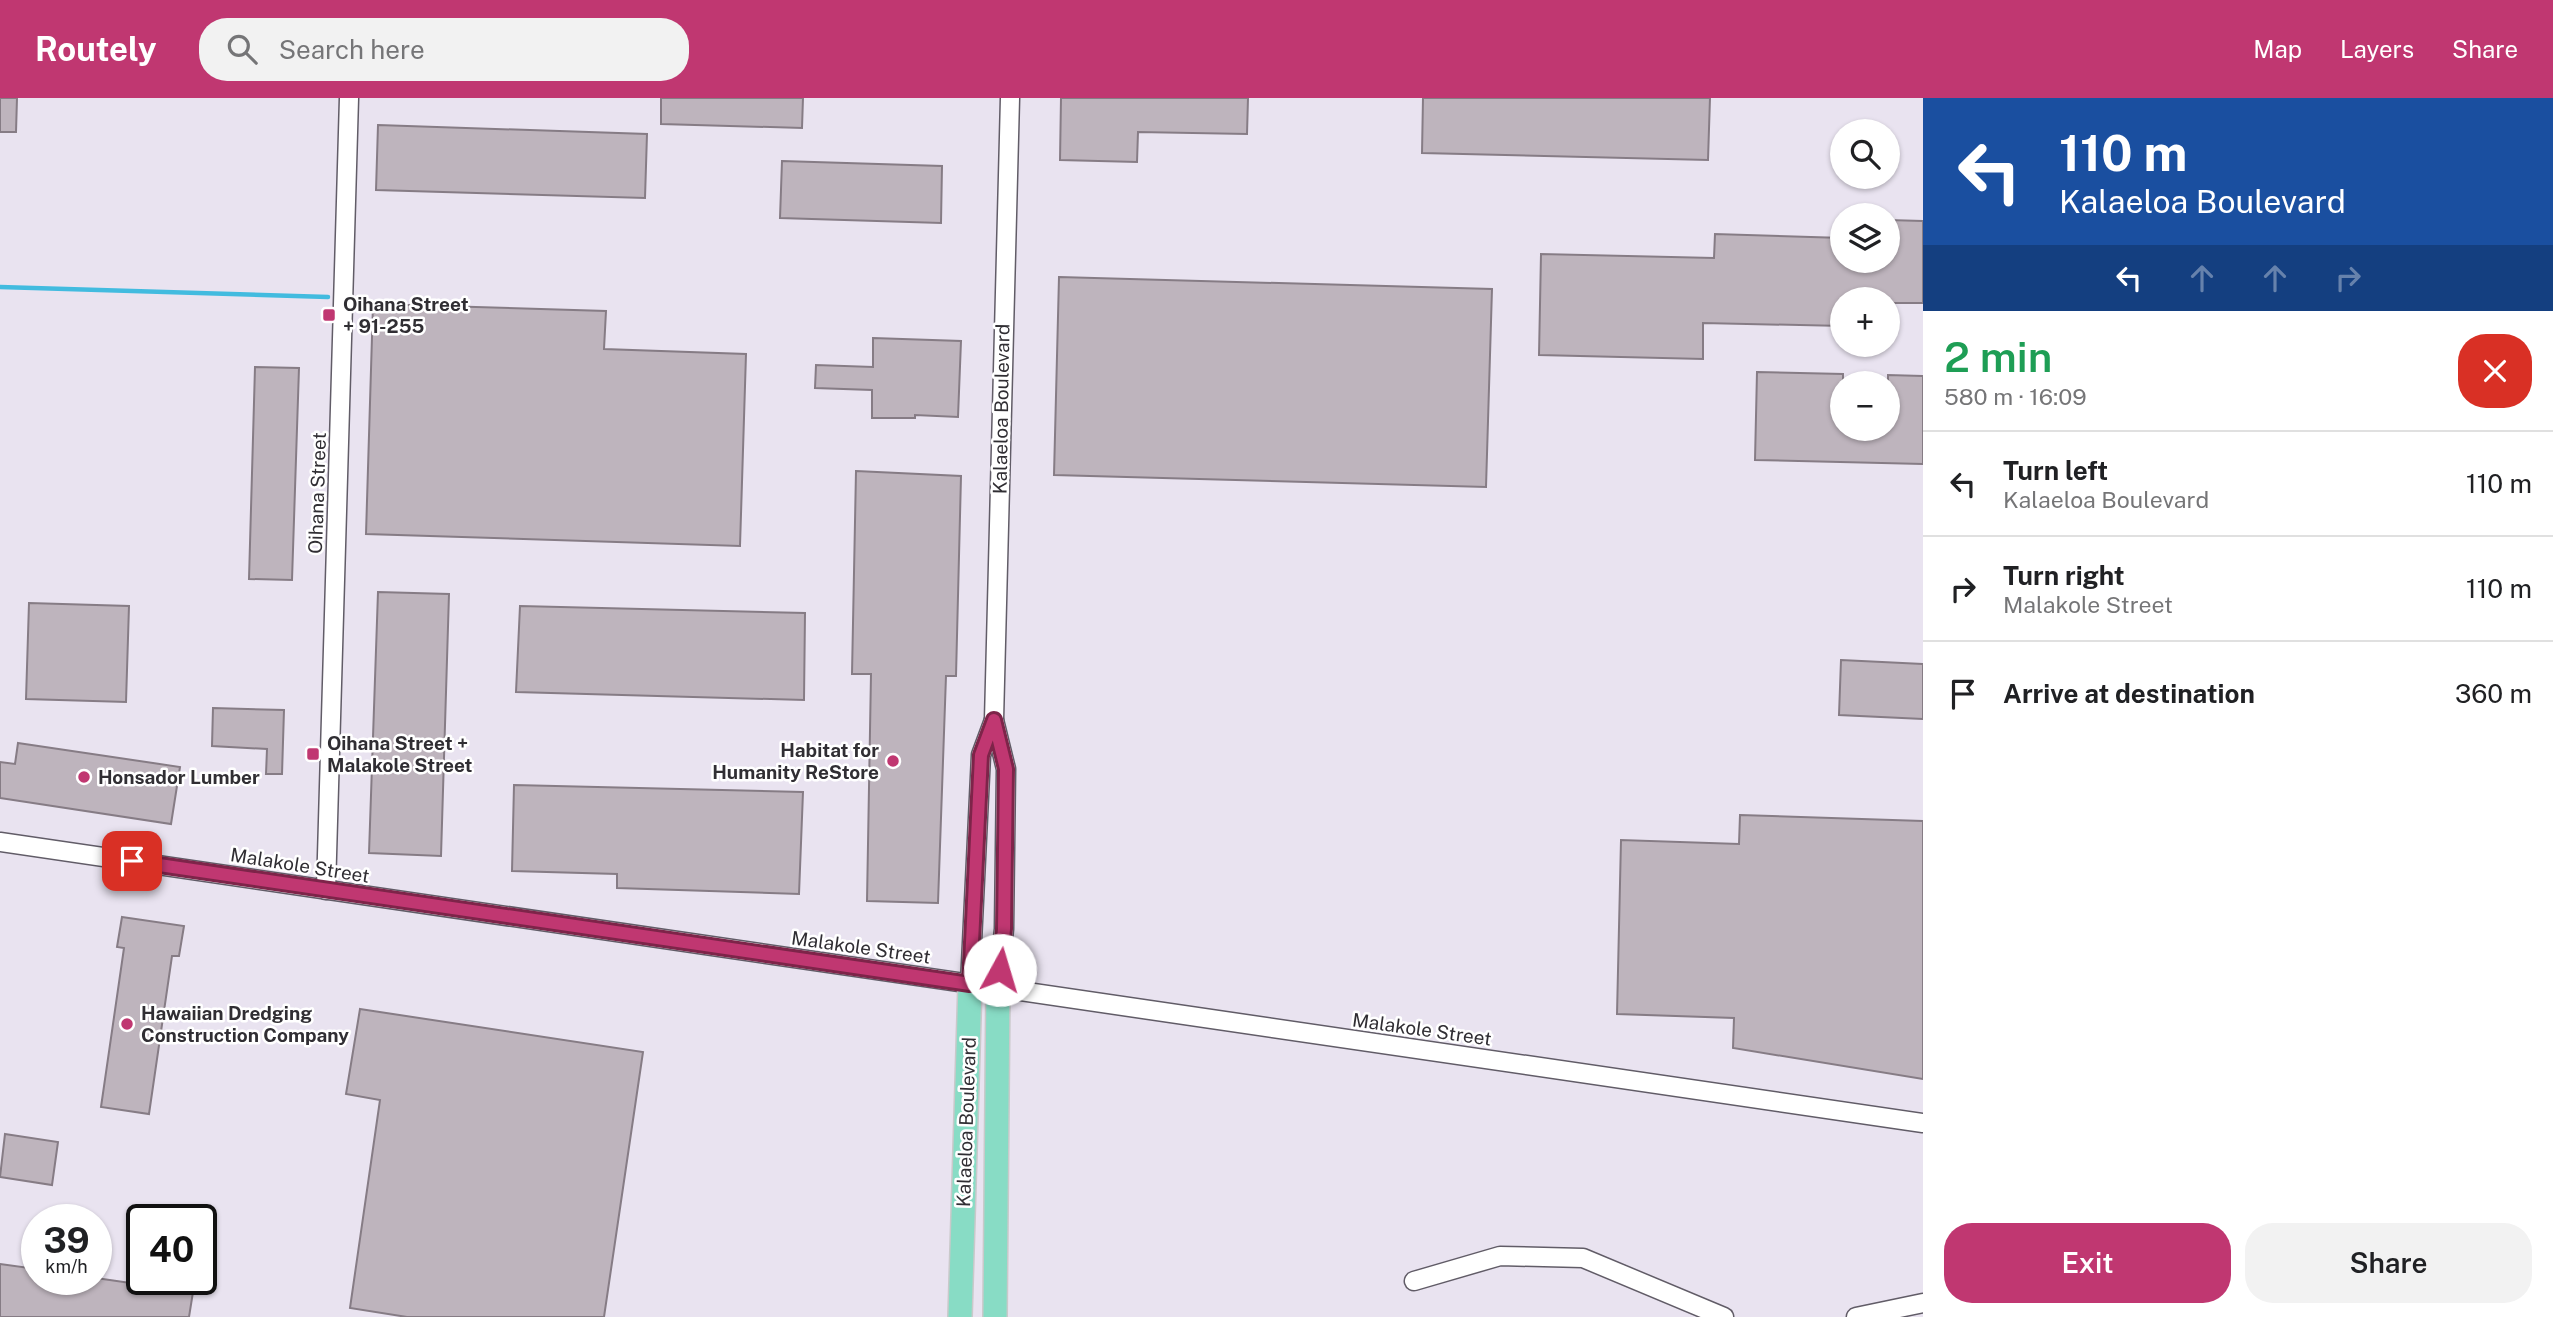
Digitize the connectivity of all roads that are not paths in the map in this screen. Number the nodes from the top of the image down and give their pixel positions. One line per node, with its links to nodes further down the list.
1 (349, 98): 5 (street, Oihana Street)
2 (1010, 98): 3 (street, Kalaeloa Boulevard)
3 (994, 720): 6 (street, Kalaeloa Boulevard); 7 (street, Kalaeloa Boulevard)
4 (0, 842): 5 (street, Malakole Street)
5 (326, 890): 6 (street, Malakole Street)
6 (970, 984): 7 (street, Malakole Street); 11 (main road, Kalaeloa Boulevard)
7 (998, 988): 8 (street, Malakole Street); 12 (main road, Kalaeloa Boulevard)
8 (1923, 1124)
9 (1414, 1281): 13 (street)
10 (1923, 1303): 14 (street)
11 (960, 1317)
12 (995, 1317)
13 (1724, 1317)
14 (1856, 1317)

